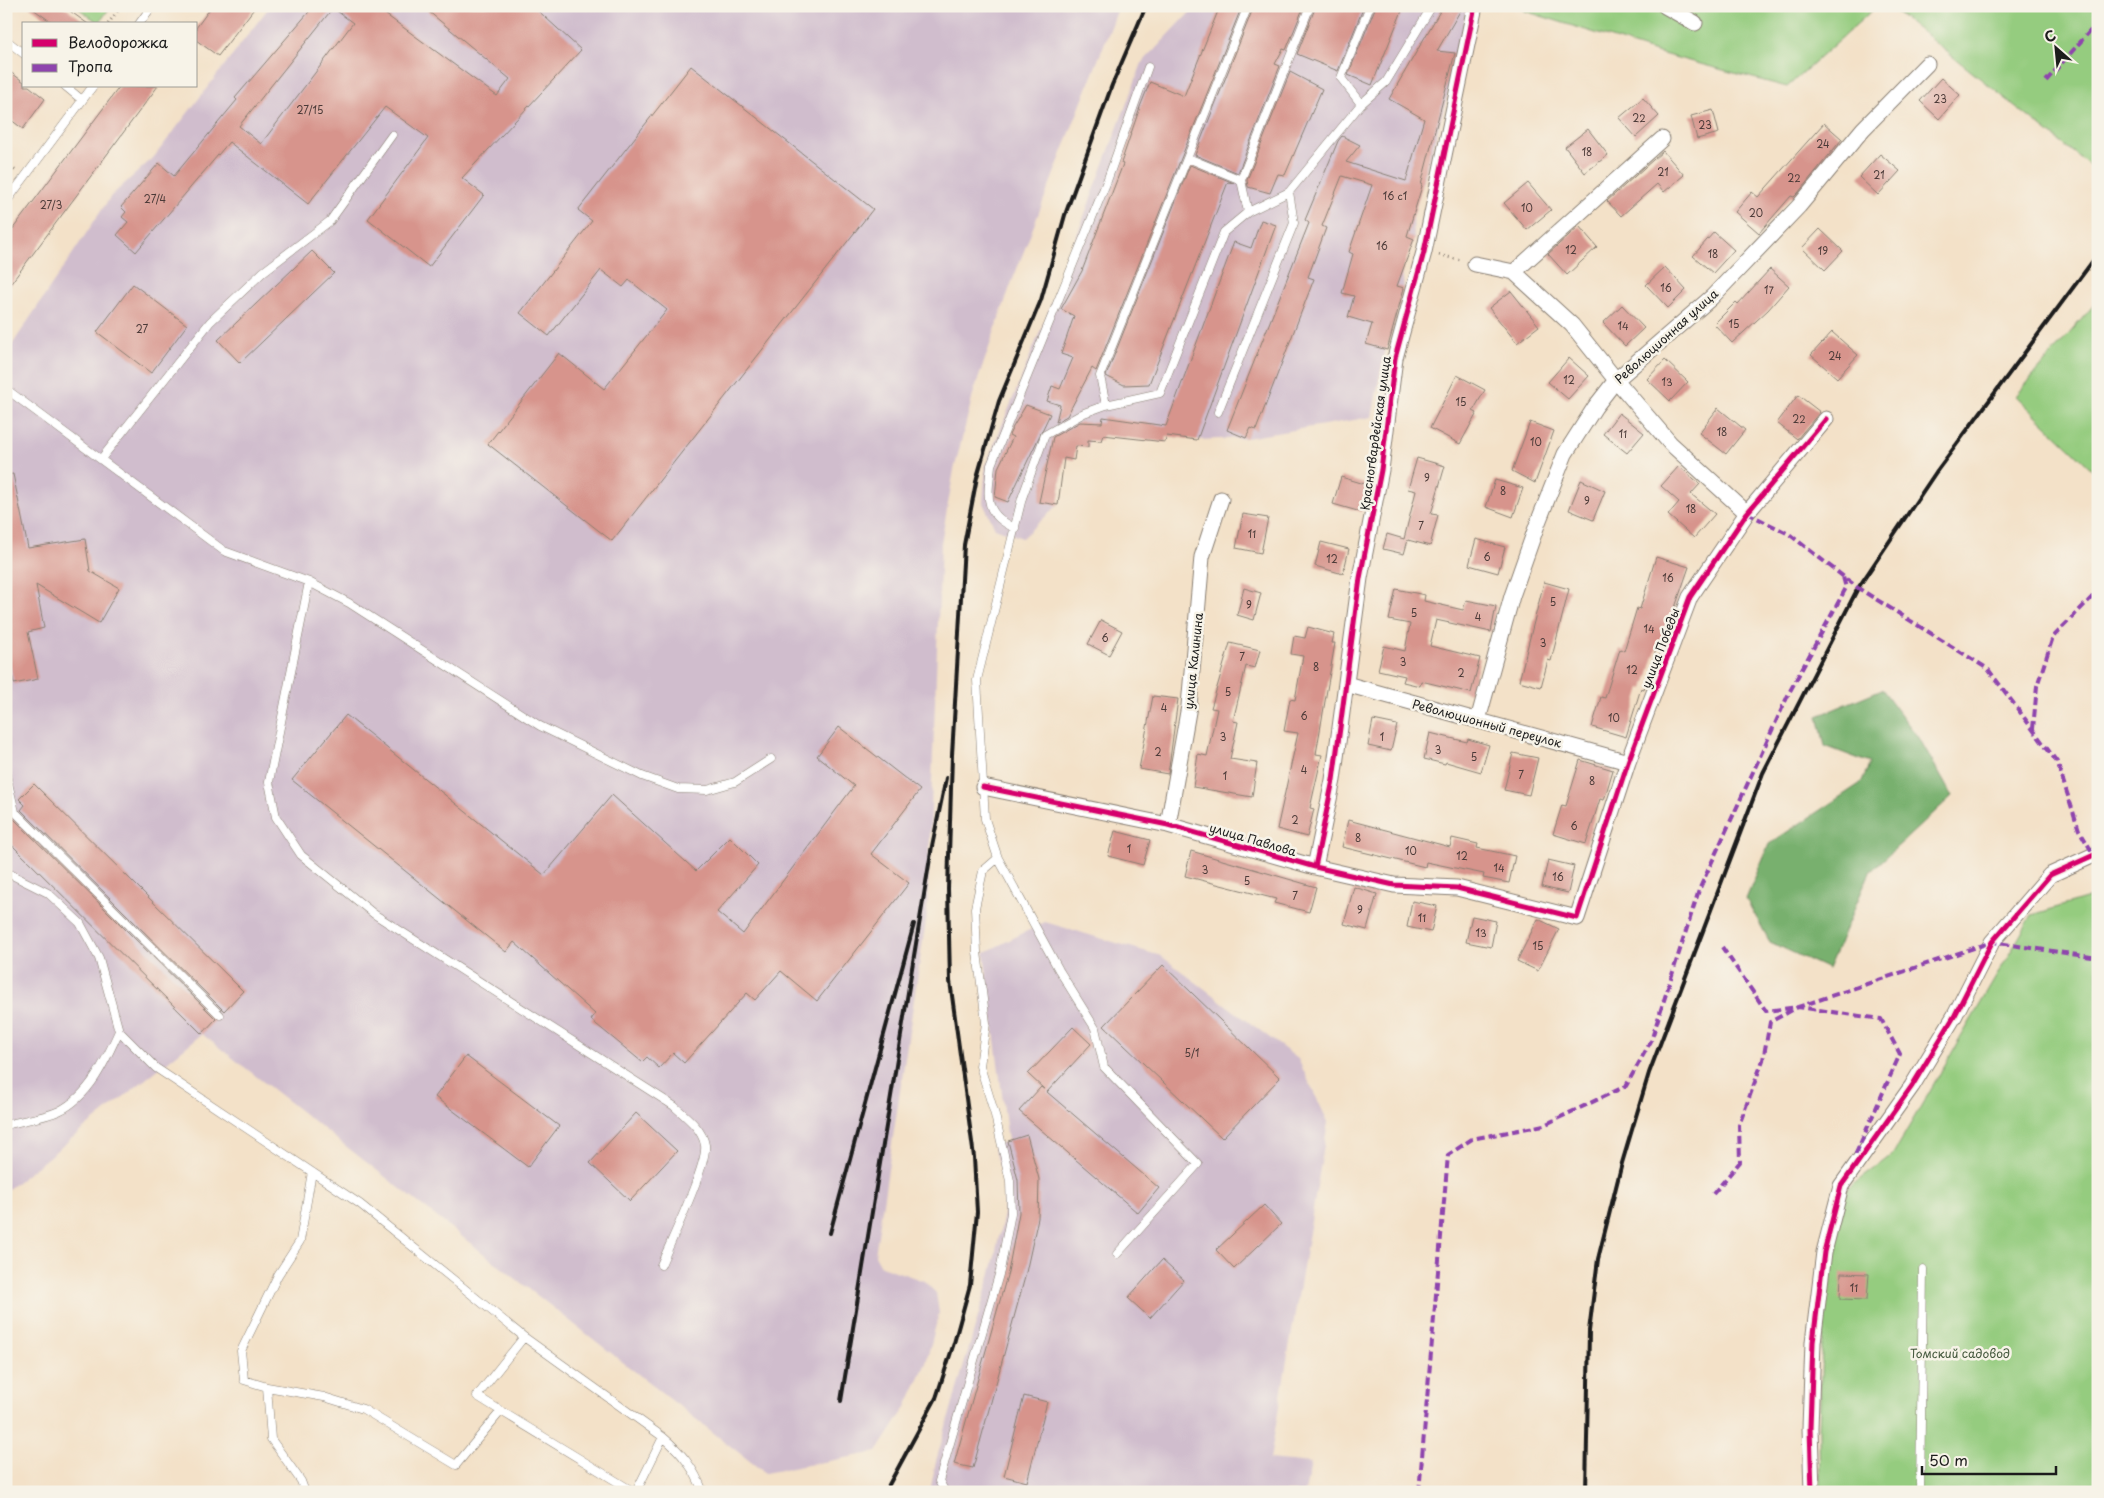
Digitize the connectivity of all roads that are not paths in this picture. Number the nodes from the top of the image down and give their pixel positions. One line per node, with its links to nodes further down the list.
1 (152, 6): 8 (lane)
2 (1248, 6): 20 (lane)
3 (1310, 6): 21 (lane)
4 (1370, 6): 17 (lane)
5 (1432, 6): 17 (lane)
6 (1475, 6): 37 (street, Красногвардейская улица)
7 (1665, 6): 9 (street)
8 (140, 22)
9 (1695, 23)
10 (6, 40): 11 (lane)
11 (22, 52)
12 (1927, 64): 27 (street, Революционная улица)
13 (1148, 67): 35 (lane)
14 (67, 88): 16 (lane)
15 (91, 88): 16 (lane)
16 (82, 100): 23 (lane)
17 (1361, 104): 22 (lane)
18 (392, 135): 32 (lane)
19 (1662, 139): 26 (street)
20 (1188, 158): 21 (lane); 29 (lane)
21 (1241, 180): 24 (lane)
22 (1288, 192): 24 (lane); 30 (lane)
23 (6, 202)
24 (1248, 212): 29 (lane)
25 (1475, 264): 26 (street)
26 (1514, 272): 27 (street)
27 (1616, 380): 34 (street); 38 (street, Революционная улица)
28 (6, 388): 32 (lane)
29 (1106, 405): 35 (lane)
30 (1218, 412)
31 (1826, 419): 34 (street, улица Победы)
32 (101, 459): 36 (lane)
33 (1221, 499): 43 (street, улица Калинина)
34 (1747, 513): 40 (street, улица Победы)
35 (1015, 528): 42 (lane)
36 (309, 582): 39 (lane); 54 (lane)
37 (1346, 684): 38 (street, Революционный переулок); 46 (street, Красногвардейская улица)
38 (1478, 720): 40 (street, Революционный переулок)
39 (771, 759)
40 (1628, 762): 48 (street, улица Победы)
41 (6, 775): 49 (lane)
42 (983, 787): 43 (street, улица Павлова); 45 (lane)
43 (1168, 825): 46 (street, улица Павлова)
44 (2094, 854): 64 (street)
45 (998, 858): 53 (lane); 63 (lane)
46 (1315, 868): 48 (street, улица Павлова)
47 (6, 872): 50 (lane)
48 (1577, 918)
49 (220, 1015)
50 (118, 1030): 51 (lane); 52 (lane)
51 (6, 1125)
52 (312, 1172): 56 (lane); 57 (lane)
53 (1117, 1254)
54 (661, 1265)
55 (1923, 1269): 65 (lane)
56 (524, 1336): 58 (lane); 59 (lane)
57 (267, 1387): 58 (lane); 60 (lane)
58 (502, 1411): 61 (lane)
59 (663, 1437): 61 (lane); 62 (lane)
60 (305, 1492)
61 (635, 1492)
62 (703, 1492)
63 (945, 1492)
64 (1812, 1492)
65 (1920, 1492)

